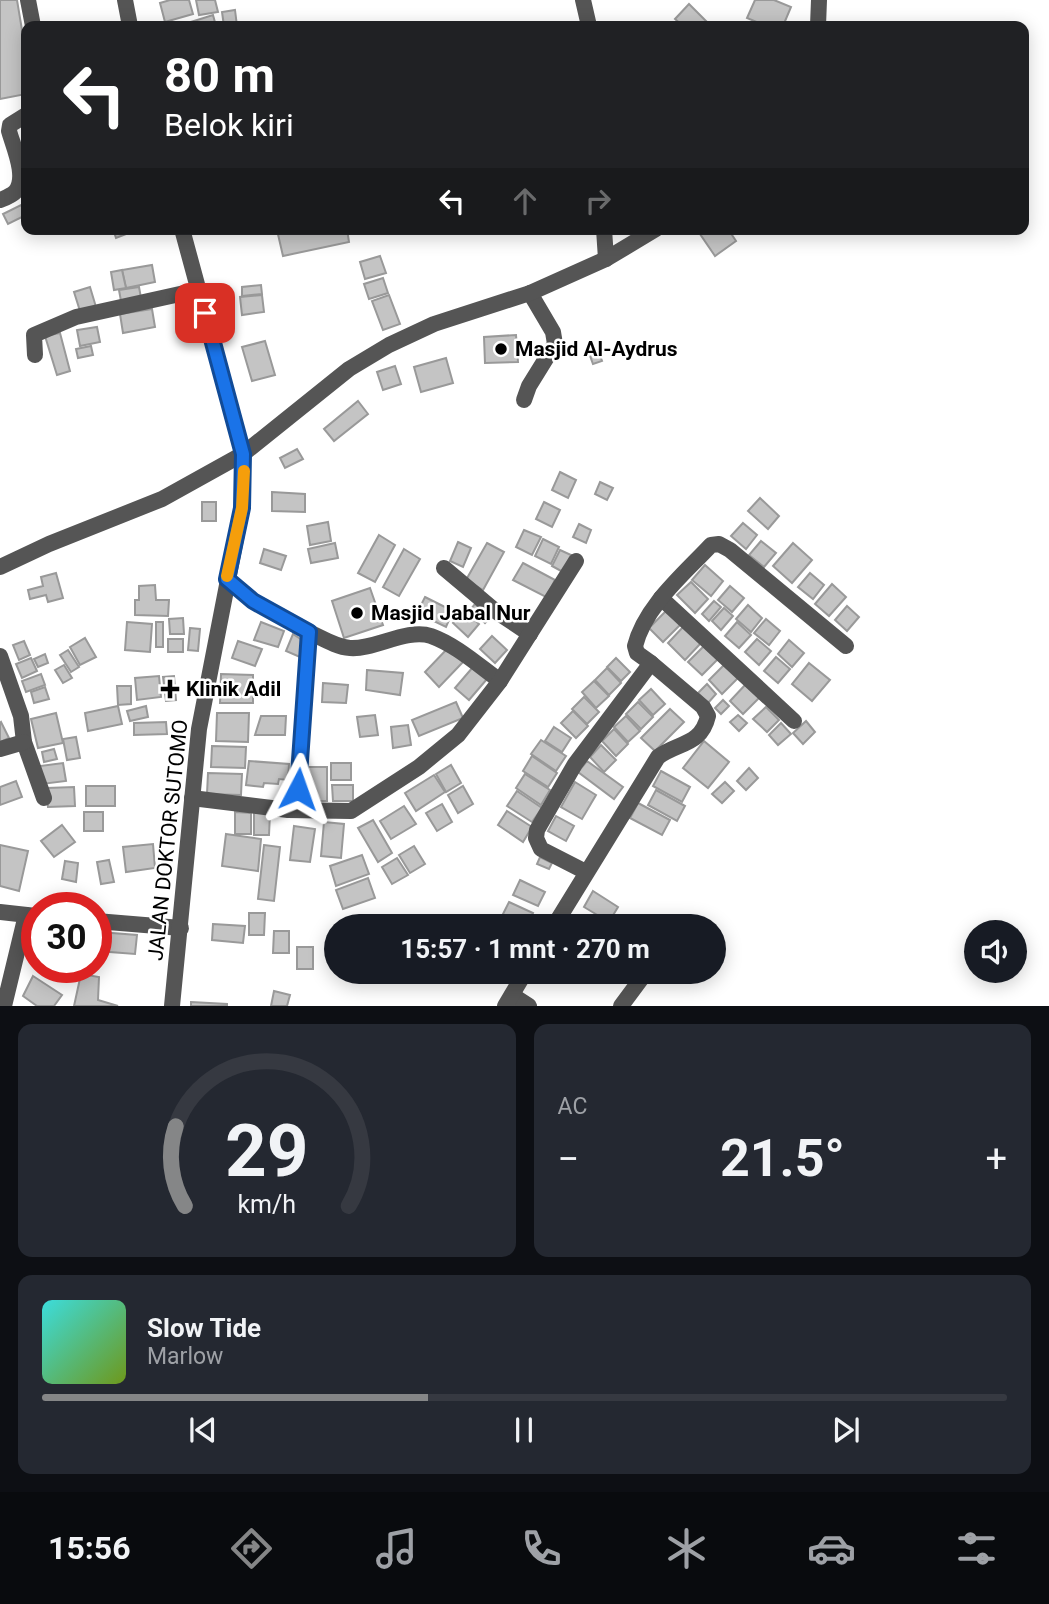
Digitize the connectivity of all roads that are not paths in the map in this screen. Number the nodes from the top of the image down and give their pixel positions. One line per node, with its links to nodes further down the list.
1 (28, 0): 5 (street)
2 (583, 0): 7 (street)
3 (819, 0): 8 (street)
4 (131, 1): 6 (street)
5 (32, 21)
6 (130, 21)
7 (588, 21)
8 (818, 21)
9 (21, 118): 10 (street)
10 (4, 129): 11 (street)
11 (0, 200)
12 (184, 235): 16 (street, JALAN DOKTOR SUTOMO)
13 (604, 235): 15 (street)
14 (646, 235): 15 (street)
15 (606, 258): 17 (street)
16 (198, 290): 18 (street); 20 (street, JALAN DOKTOR SUTOMO)
17 (530, 293): 19 (street); 20 (street)
18 (35, 355)
19 (524, 400)
20 (243, 454): 22 (street); 24 (street, JALAN DOKTOR SUTOMO)
21 (576, 561): 27 (street)
22 (0, 567)
23 (444, 568): 27 (street)
24 (227, 579): 26 (street); 36 (street, JALAN DOKTOR SUTOMO)
25 (661, 598): 28 (street); 30 (street); 32 (street)
26 (309, 632): 31 (street); 37 (street)
27 (530, 634): 31 (street)
28 (846, 646)
29 (0, 656): 33 (street)
30 (655, 666): 38 (street); 38 (street)
31 (500, 681): 37 (street)
32 (794, 721)
33 (24, 742): 34 (street); 35 (street)
34 (0, 749)
35 (44, 798)
36 (192, 798): 37 (street); 43 (street, JALAN DOKTOR SUTOMO)
37 (297, 810)
38 (586, 872): 41 (street)
39 (0, 912): 40 (street)
40 (21, 914)
41 (561, 914)
42 (112, 922): 43 (street)
43 (181, 928): 49 (street, JALAN DOKTOR SUTOMO)
44 (21, 951): 48 (street)
45 (518, 984): 47 (street)
46 (638, 984): 51 (street)
47 (509, 1000): 50 (street)
48 (4, 1006)
49 (172, 1006)
50 (529, 1006)
51 (621, 1006)

